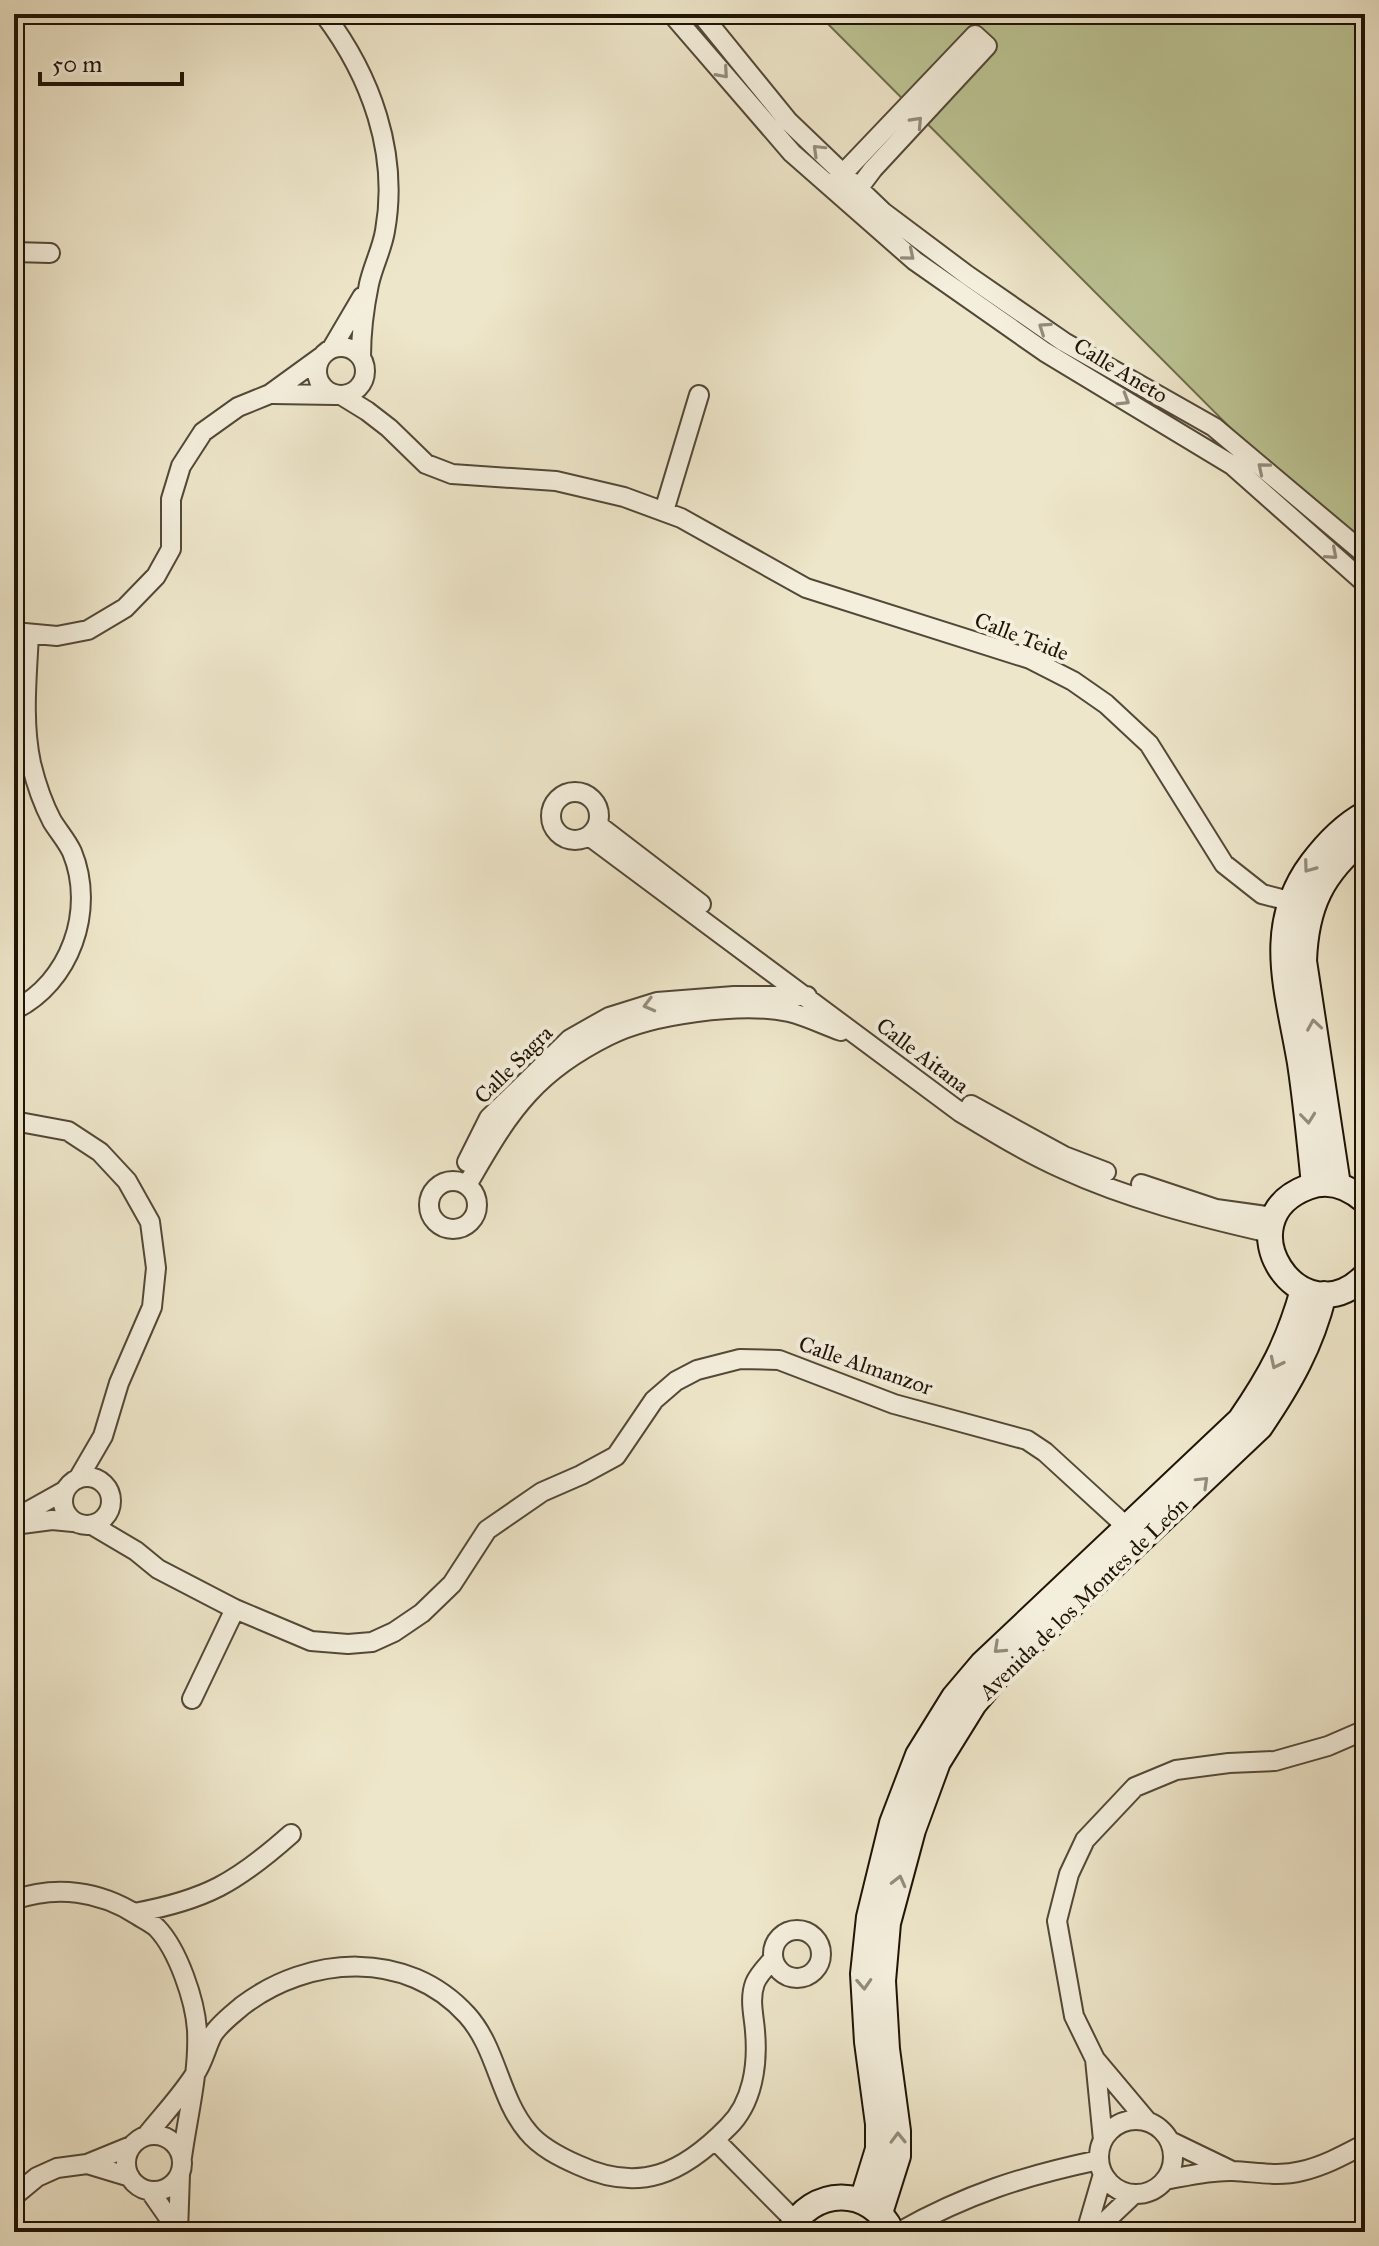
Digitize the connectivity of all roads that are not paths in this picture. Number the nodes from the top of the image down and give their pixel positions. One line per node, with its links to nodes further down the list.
1 (324, 14): 8 (street)
2 (672, 14): 4 (street, Calle Aneto, one-way to 4)
3 (701, 14): 4 (street, Calle Aneto, one-way to 3)
4 (837, 180): 5 (street, Calle Aneto); 5 (street, one-way to 4)
5 (853, 196): 17 (street, Calle Aneto, one-way to 5); 18 (street, Calle Aneto, one-way to 18)
6 (14, 252): 7 (street)
7 (50, 253)
8 (369, 284): 9 (street); 10 (street)
9 (327, 352): 10 (street); 12 (street); 13 (street)
10 (361, 357): 11 (street)
11 (365, 376): 13 (street); 15 (street, Calle Teide)
12 (270, 394): 13 (street); 19 (street)
13 (338, 395): 15 (street, Calle Teide)
14 (699, 395): 16 (street)
15 (389, 428): 16 (street, Calle Teide)
16 (664, 511): 23 (street, Calle Teide)
17 (1365, 554)
18 (1365, 583)
19 (21, 633): 27 (street)
20 (1365, 814): 23 (street, one-way to 23)
21 (594, 831): 24 (street, Calle Aitana)
22 (1365, 838): 30 (street, one-way to 22)
23 (1289, 901): 30 (street, one-way to 30)
24 (774, 984): 25 (street, Calle Sagra); 25 (street); 25 (street, Calle Sagra, one-way to 24); 26 (street, Calle Aitana); 26 (street, Calle Sagra); 28 (street, Calle Sagra)
25 (754, 996)
26 (813, 996): 28 (street, Calle Aitana); 32 (street, Calle Aitana)
27 (14, 1010)
28 (859, 1037): 32 (street, Calle Aitana)
29 (14, 1121): 35 (street)
30 (1326, 1185): 31 (street); 32 (street)
31 (1365, 1201)
32 (1272, 1225): 34 (street)
33 (1365, 1276): 34 (street)
34 (1314, 1292): 41 (street, Avenida de los Montes de León, one-way to 41); 67 (street, Avenida de los Montes de León, one-way to 34)
35 (103, 1436): 36 (street); 37 (street)
36 (71, 1485): 37 (street); 39 (street); 40 (street)
37 (107, 1487): 38 (street)
38 (111, 1507): 40 (street); 42 (street, Calle Almanzor)
39 (14, 1522): 40 (street)
40 (82, 1524): 42 (street, Calle Almanzor)
41 (1128, 1528): 43 (street, Calle Almanzor); 67 (street, Avenida de los Montes de León, one-way to 67)
42 (136, 1551): 43 (street, Calle Almanzor)
43 (235, 1609): 44 (street)
44 (192, 1699)
45 (1365, 1730): 50 (street)
46 (291, 1834): 48 (street)
47 (14, 1900): 48 (street)
48 (134, 1913): 51 (street)
49 (773, 1959): 53 (street)
50 (1095, 2059): 52 (street); 54 (street)
51 (196, 2073): 53 (street); 55 (street); 59 (street)
52 (1148, 2122): 54 (street); 56 (street)
53 (715, 2140): 68 (street)
54 (1103, 2140): 60 (street)
55 (138, 2141): 58 (street); 59 (street); 62 (street)
56 (1170, 2141): 61 (street); 63 (street)
57 (1365, 2144): 61 (street)
58 (87, 2164): 62 (street); 66 (street)
59 (181, 2165): 64 (street); 69 (street)
60 (1101, 2167): 65 (street); 70 (street); 71 (street)
61 (1232, 2171): 63 (street)
62 (130, 2177): 64 (street)
63 (1165, 2180): 65 (street)
64 (150, 2191): 69 (street)
65 (1134, 2194): 72 (street)
66 (14, 2196)
67 (878, 2215): 68 (street)
68 (792, 2226)
69 (178, 2231)
70 (899, 2232)
71 (1086, 2232)
72 (1094, 2232)

